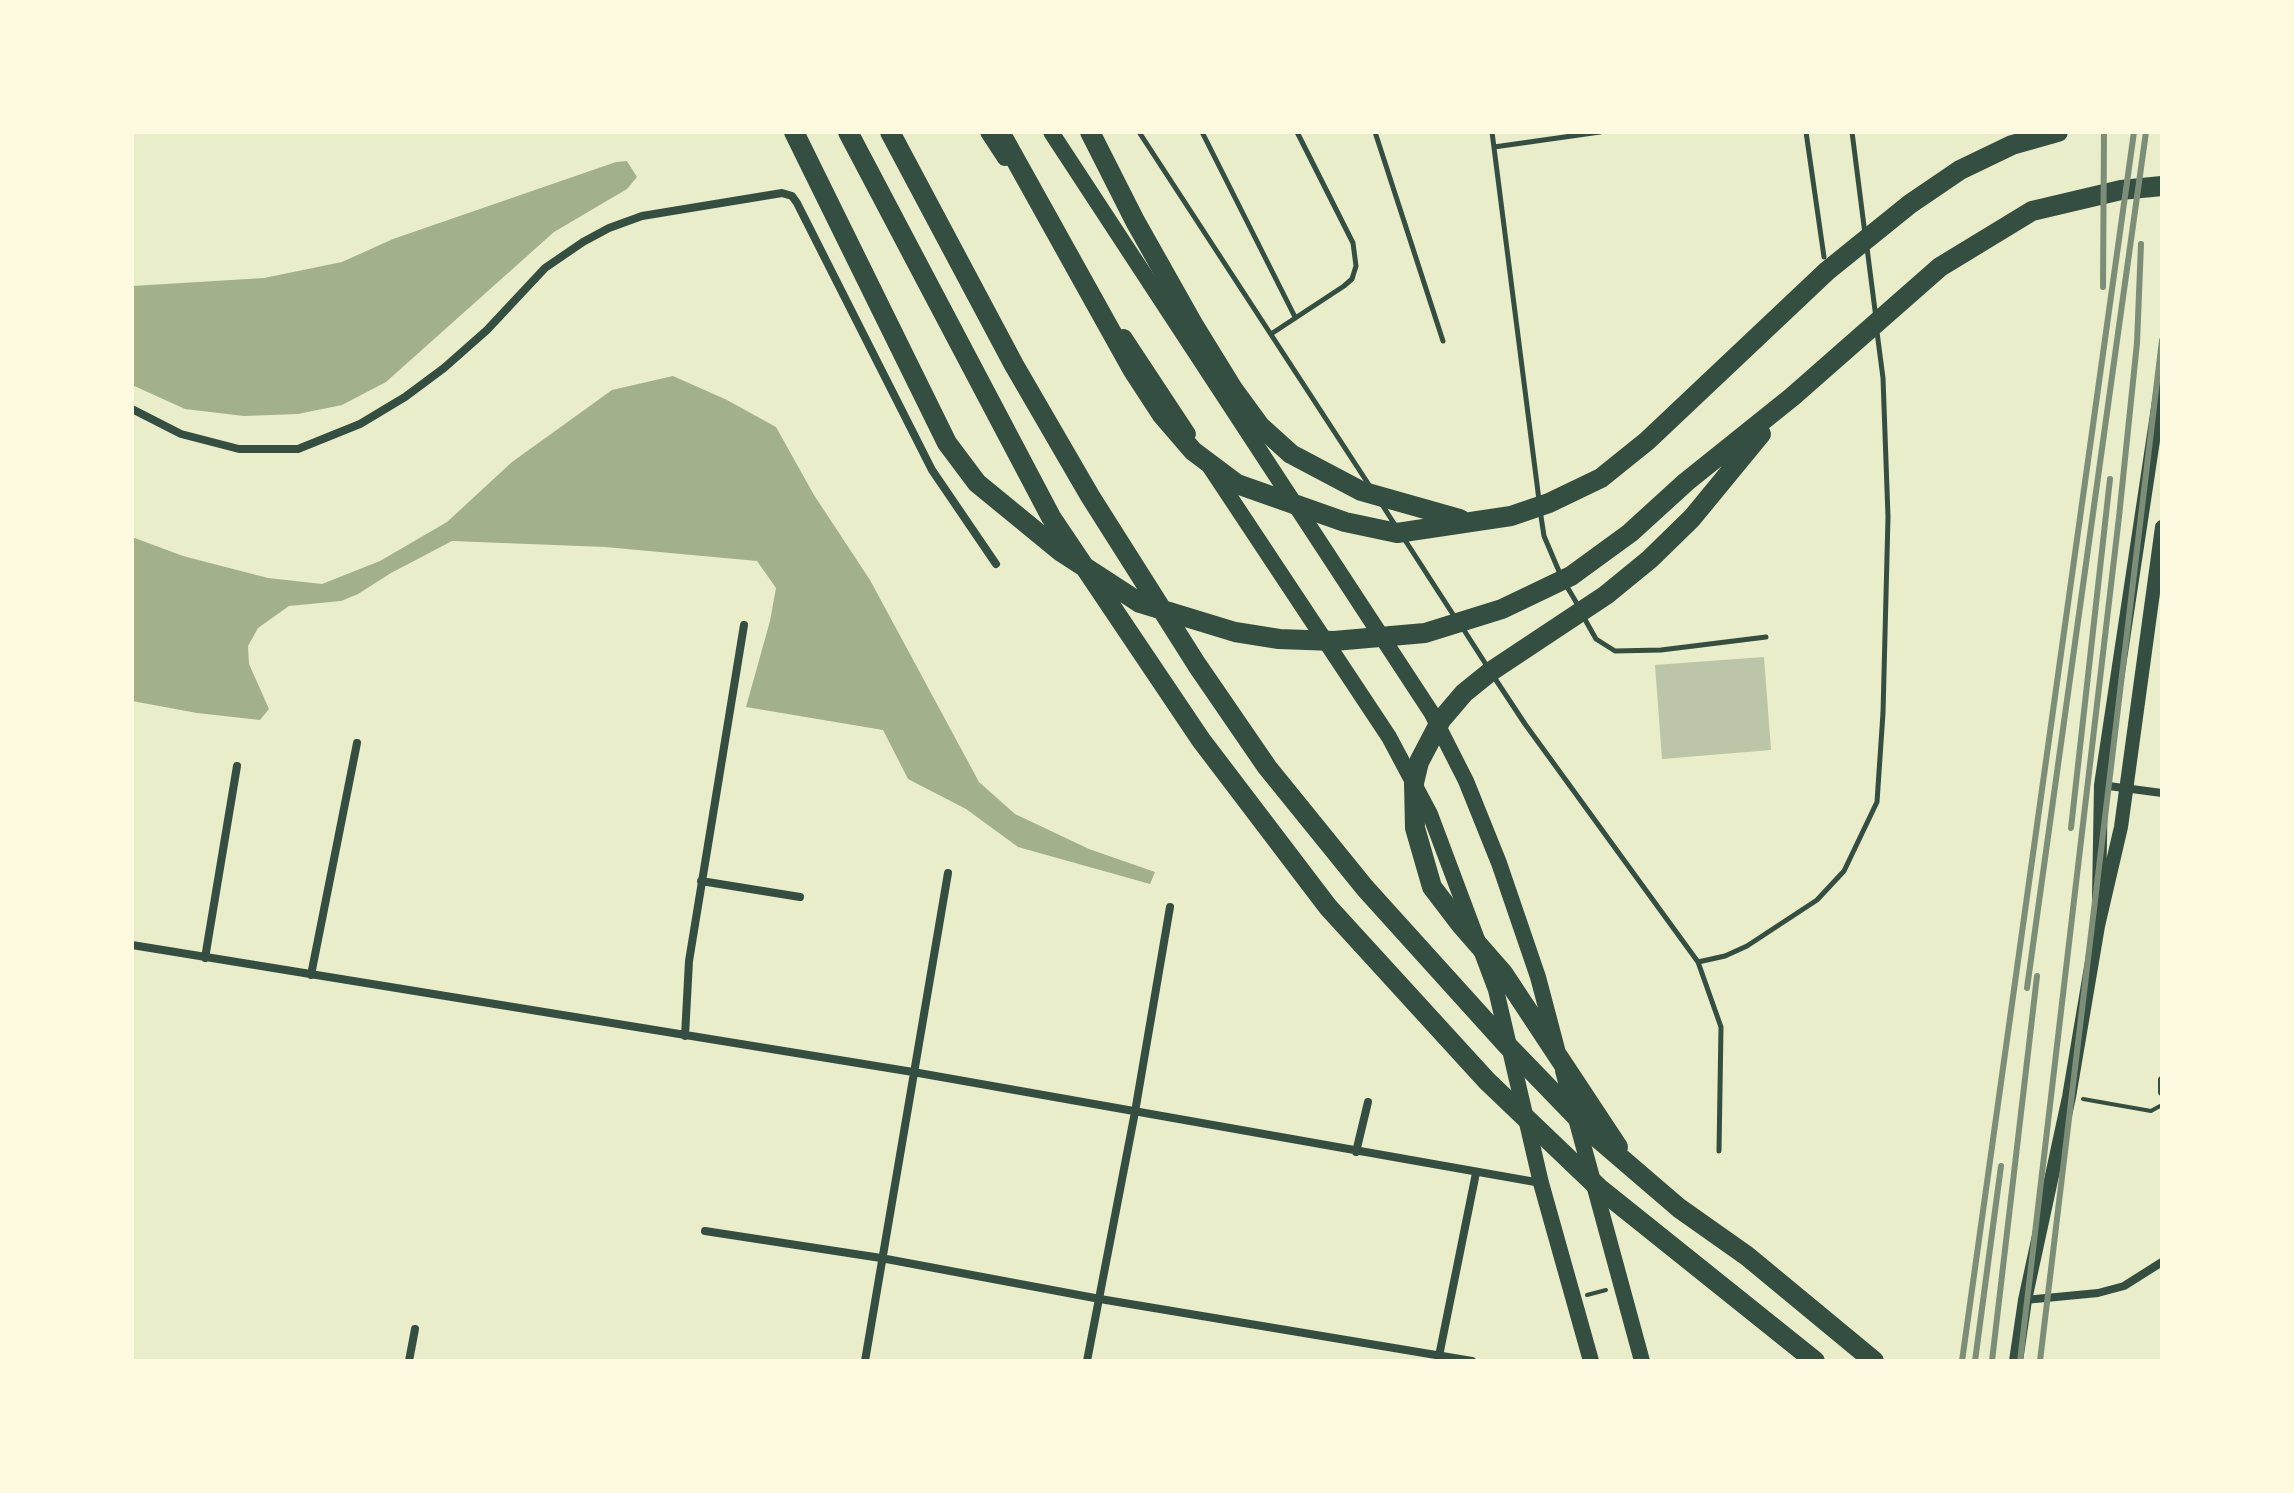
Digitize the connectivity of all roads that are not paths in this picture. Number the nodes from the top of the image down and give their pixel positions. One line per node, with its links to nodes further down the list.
1 (794, 132): 24 (highway)
2 (848, 132): 69 (highway)
3 (890, 132): 53 (highway)
4 (988, 132): 55 (main road)
5 (1000, 132): 26 (highway)
6 (1051, 132): 68 (main road)
7 (1090, 132): 26 (highway)
8 (1139, 132): 21 (lane)
9 (1202, 132): 20 (lane)
10 (1297, 132): 20 (lane)
11 (1375, 132): 22 (lane)
12 (1492, 132): 17 (lane)
13 (1600, 132): 17 (lane)
14 (1806, 132): 19 (lane)
15 (1852, 132): 43 (lane)
16 (2058, 132): 26 (highway)
17 (1494, 147): 30 (lane)
18 (2162, 186): 24 (highway)
19 (1824, 257)
20 (1295, 317): 21 (lane)
21 (1271, 334): 43 (lane)
22 (1443, 341)
23 (2162, 381): 33 (street)
24 (1792, 397): 53 (highway)
25 (132, 409): 28 (street)
26 (1468, 521)
27 (2162, 527): 34 (street)
28 (996, 564)
29 (744, 625): 37 (street)
30 (1766, 637)
31 (357, 743): 44 (street)
32 (237, 766): 42 (street)
33 (2101, 785): 34 (street); 40 (street)
34 (2127, 788): 35 (street); 40 (street)
35 (2162, 793)
36 (948, 873): 46 (street)
37 (701, 881): 38 (street); 45 (street)
38 (800, 897)
39 (1170, 907): 50 (street)
40 (2098, 926): 60 (street)
41 (132, 945): 42 (street)
42 (205, 958): 44 (street)
43 (1698, 962): 51 (lane)
44 (311, 975): 45 (street)
45 (685, 1036): 46 (street)
46 (913, 1072): 50 (street); 57 (street)
47 (2162, 1080): 48 (street)
48 (2162, 1092)
49 (1368, 1102): 52 (street)
50 (1135, 1112): 52 (street); 59 (street)
51 (1719, 1151)
52 (1356, 1152): 54 (street)
53 (1627, 1162): 70 (highway)
54 (1476, 1173): 55 (street); 62 (street)
55 (1541, 1183): 67 (main road)
56 (705, 1231): 57 (street)
57 (881, 1258): 59 (street); 64 (street)
58 (2162, 1262): 60 (street)
59 (1100, 1299): 62 (street); 65 (street)
60 (2025, 1300): 71 (street)
61 (415, 1329): 63 (street)
62 (1439, 1358): 66 (street)
63 (409, 1361)
64 (865, 1361)
65 (1087, 1361)
66 (1472, 1361)
67 (1591, 1361)
68 (1642, 1361)
69 (1815, 1361)
70 (1874, 1361)
71 (2016, 1361)

